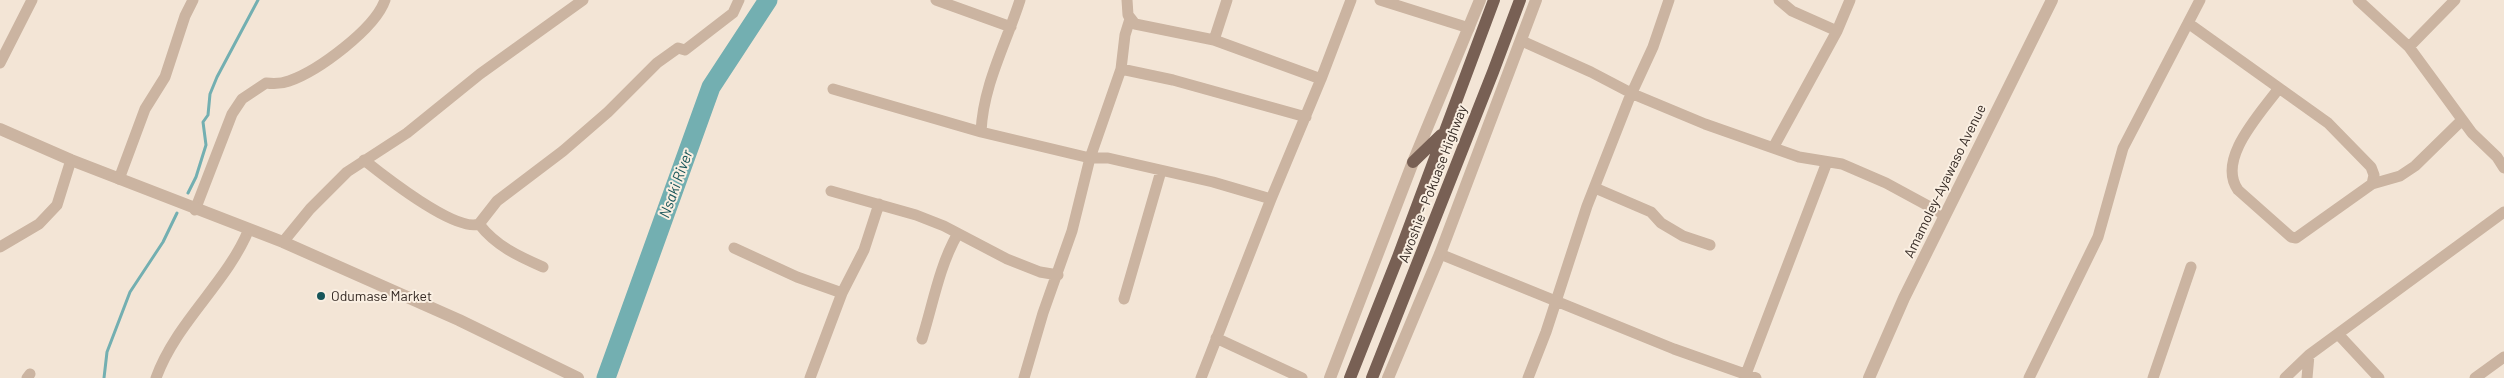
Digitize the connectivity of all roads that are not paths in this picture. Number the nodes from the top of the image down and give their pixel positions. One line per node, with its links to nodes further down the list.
1 (32, 0): 31 (street)
2 (193, 0): 50 (street)
3 (385, 0): 56 (street)
4 (583, 0): 45 (street)
5 (739, 0): 59 (street)
6 (936, 0): 25 (street)
7 (1020, 0): 25 (street)
8 (1127, 0): 23 (street)
9 (1228, 0): 28 (street)
10 (1351, 0): 33 (street)
11 (1380, 0): 26 (street)
12 (1480, 0): 26 (street)
13 (1494, 0): 41 (main road, Awoshie - Pokuase Highway)
14 (1520, 0): 87 (main road, Awoshie - Pokuase Highway)
15 (1536, 0): 29 (street)
16 (1669, 0): 36 (street)
17 (1779, 0): 27 (street)
18 (1850, 0): 27 (street)
19 (2052, 0): 58 (street, Amamoley-Ayawaso Avenue)
20 (2200, 0): 24 (street)
21 (2358, 0): 30 (street)
22 (2455, 0): 30 (street)
23 (1130, 19): 28 (street); 32 (street)
24 (2188, 23): 34 (street); 91 (street)
25 (1011, 27): 40 (street)
26 (1469, 28): 46 (street)
27 (1837, 31): 42 (street)
28 (1214, 40): 33 (street)
29 (1522, 41): 36 (street); 66 (street)
30 (2409, 47): 38 (street)
31 (0, 63)
32 (1121, 69): 37 (street); 43 (street)
33 (1321, 79): 37 (street)
34 (2279, 88): 51 (street); 51 (street)
35 (833, 89): 40 (street)
36 (1633, 94): 42 (street); 52 (street)
37 (1306, 117): 54 (street)
38 (2462, 120): 48 (street); 51 (street)
39 (0, 129): 44 (street)
40 (981, 132): 43 (street)
41 (1443, 134): 46 (main road); 86 (main road, Awoshie - Pokuase Highway)
42 (1773, 148): 47 (street)
43 (1090, 158): 49 (street); 69 (street)
44 (71, 160): 50 (street); 64 (street)
45 (364, 160): 59 (street); 62 (street)
46 (1413, 162): 85 (street)
47 (1827, 162): 58 (street); 78 (street)
48 (2504, 168)
49 (1161, 170): 54 (street); 71 (street)
50 (119, 178): 56 (street)
51 (2372, 184)
52 (1594, 188): 63 (street); 72 (street)
53 (831, 191): 55 (street)
54 (1270, 199): 74 (street)
55 (879, 204): 61 (street); 70 (street)
56 (195, 210): 60 (street)
57 (2504, 212): 73 (street)
58 (1945, 215): 90 (street, Amamoley-Ayawaso Avenue)
59 (479, 224): 67 (street)
60 (249, 229): 62 (street); 79 (street)
61 (956, 235): 69 (street); 75 (street)
62 (283, 242): 80 (street)
63 (1710, 246)
64 (0, 247)
65 (734, 248): 70 (street)
66 (1440, 254): 72 (street); 88 (street)
67 (543, 267)
68 (2191, 267): 92 (street)
69 (1058, 275): 82 (street)
70 (842, 293): 81 (street)
71 (1124, 299)
72 (1555, 300): 78 (street); 89 (street)
73 (2338, 334): 76 (street); 95 (street)
74 (1216, 338): 83 (street); 84 (street)
75 (922, 339)
76 (2309, 356): 93 (street); 94 (street)
77 (2504, 357): 96 (street)
78 (1751, 376)
79 (156, 378)
80 (578, 378)
81 (810, 378)
82 (1024, 378)
83 (1201, 378)
84 (1302, 378)
85 (1330, 378)
86 (1350, 378)
87 (1372, 378)
88 (1388, 378)
89 (1528, 378)
90 (1869, 378)
91 (2029, 378)
92 (2153, 378)
93 (2285, 378)
94 (2307, 378)
95 (2379, 378)
96 (2475, 378)

